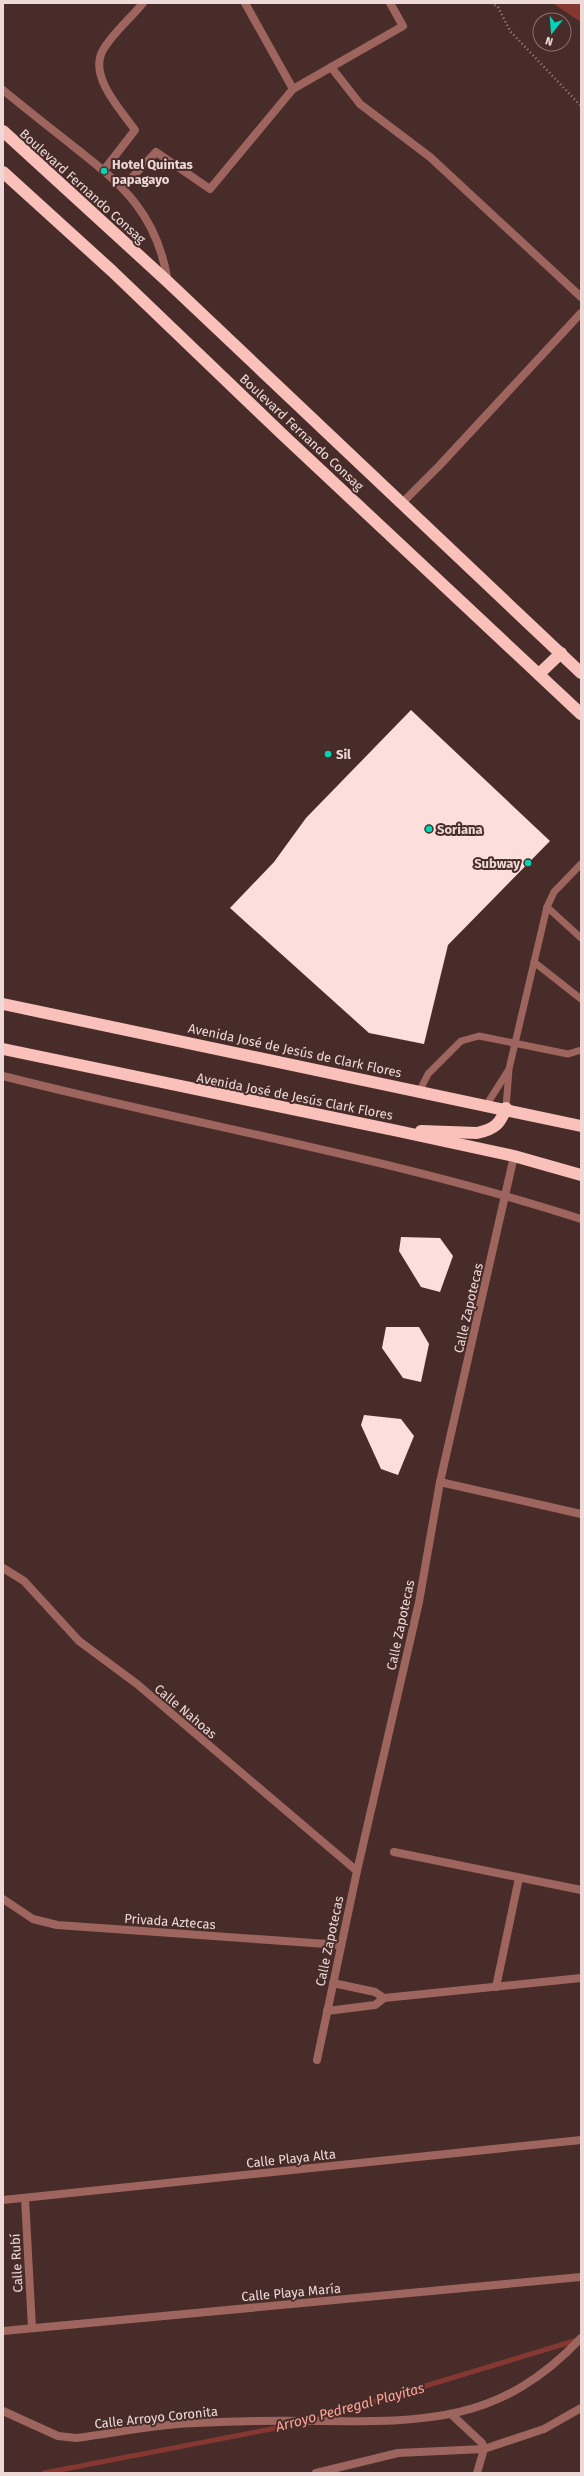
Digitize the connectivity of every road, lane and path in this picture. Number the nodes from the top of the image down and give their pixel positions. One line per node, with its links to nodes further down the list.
1 (143, 3): 10 (street)
2 (245, 3): 6 (street)
3 (390, 3): 5 (street)
4 (491, 3): 8 (path)
5 (331, 67): 6 (street); 14 (street)
6 (293, 89): 12 (street)
7 (3, 90): 10 (street)
8 (581, 106)
9 (3, 131): 13 (highway, Boulevard Fernando Consag)
10 (104, 170): 12 (street)
11 (3, 172): 19 (highway, Boulevard Fernando Consag)
12 (123, 187): 13 (street)
13 (168, 282): 16 (highway, Boulevard Fernando Consag)
14 (581, 296)
15 (581, 313): 16 (street)
16 (402, 503): 17 (highway, Boulevard Fernando Consag)
17 (560, 653): 18 (highway, Boulevard Fernando Consag); 19 (highway)
18 (581, 672)
19 (540, 674): 20 (highway, Boulevard Fernando Consag)
20 (581, 714)
21 (579, 869): 22 (lane)
22 (547, 907): 23 (lane); 24 (lane)
23 (581, 938)
24 (534, 962): 25 (lane); 27 (lane)
25 (581, 999)
26 (3, 1004): 32 (highway, Avenida José de Jesús de Clark Flores)
27 (515, 1042): 29 (lane); 30 (lane); 32 (lane)
28 (3, 1049): 36 (highway, Avenida José de Jesús Clark Flores)
29 (581, 1050)
30 (509, 1069): 33 (lane); 34 (lane)
31 (3, 1076): 39 (street)
32 (420, 1090): 33 (highway, Avenida José de Jesús de Clark Flores)
33 (487, 1104): 34 (highway, Avenida José de Jesús de Clark Flores)
34 (506, 1108): 35 (highway, Avenida José de Jesús de Clark Flores); 36 (highway)
35 (581, 1126)
36 (398, 1131): 37 (highway, Avenida José de Jesús Clark Flores)
37 (514, 1156): 38 (highway, Avenida José de Jesús Clark Flores); 39 (street, Calle Zapotecas)
38 (581, 1175)
39 (506, 1195): 40 (street); 41 (street, Calle Zapotecas)
40 (581, 1219)
41 (440, 1482): 42 (street); 45 (street, Calle Zapotecas)
42 (581, 1514)
43 (3, 1568): 45 (street, Calle Nahoas)
44 (394, 1852): 46 (street)
45 (357, 1871): 49 (street, Calle Zapotecas)
46 (519, 1878): 47 (street); 52 (street)
47 (581, 1890)
48 (3, 1899): 49 (street, Privada Aztecas)
49 (341, 1945): 51 (street, Calle Zapotecas)
50 (581, 1978): 52 (street)
51 (333, 1983): 53 (street); 54 (street, Calle Zapotecas)
52 (496, 1987): 53 (street)
53 (384, 1998): 54 (street)
54 (327, 2011): 55 (street, Calle Zapotecas)
55 (317, 2060)
56 (581, 2140): 57 (street, Calle Playa Alta)
57 (25, 2198): 58 (street, Calle Playa Alta); 60 (street, Calle Rubí)
58 (3, 2200)
59 (581, 2277): 60 (street, Calle Playa María)
60 (32, 2328): 61 (street, Calle Playa María)
61 (3, 2331)
62 (581, 2338): 65 (street, Calle Arroyo Coronita)
63 (581, 2408): 66 (street)
64 (3, 2411): 65 (street, Calle Arroyo Coronita)
65 (451, 2414): 66 (street)
66 (484, 2449): 67 (street); 68 (street)
67 (316, 2473)
68 (477, 2473)

